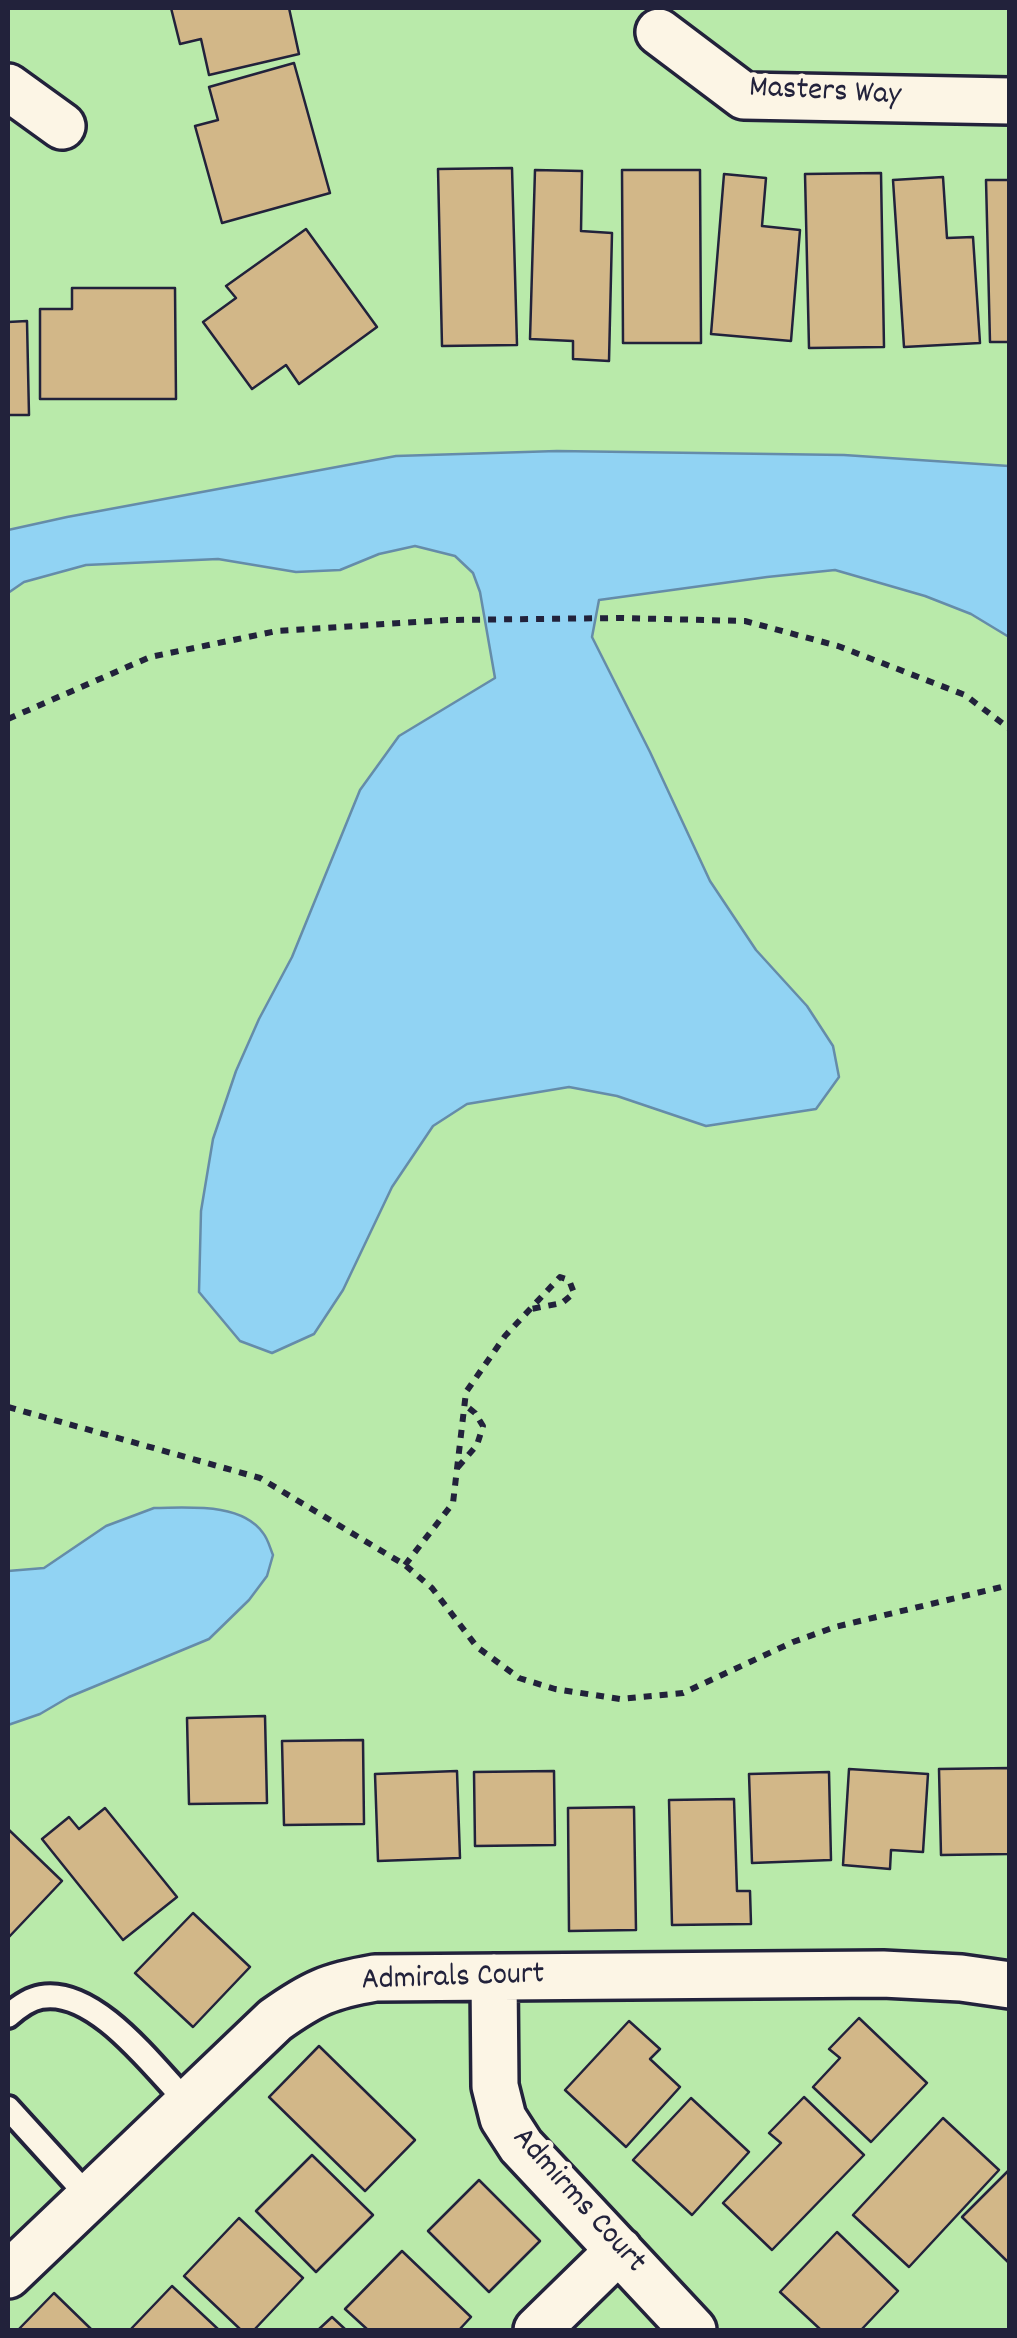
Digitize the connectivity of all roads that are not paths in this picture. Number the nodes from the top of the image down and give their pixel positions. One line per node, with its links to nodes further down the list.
1 (659, 32): 3 (street, Masters Way)
2 (8, 87): 4 (street)
3 (1010, 101)
4 (62, 126)
5 (494, 1977): 6 (street, Admirals Court); 8 (street, Admirals Court); 11 (street, Admirms Court)
6 (1010, 1985)
7 (8, 2016): 8 (lane)
8 (188, 2103): 10 (street, Admirals Court)
9 (8, 2108): 10 (lane)
10 (89, 2196): 12 (street, Admirals Court)
11 (618, 2250): 13 (street); 14 (street, Admirms Court)
12 (8, 2274)
13 (537, 2330)
14 (694, 2330)

